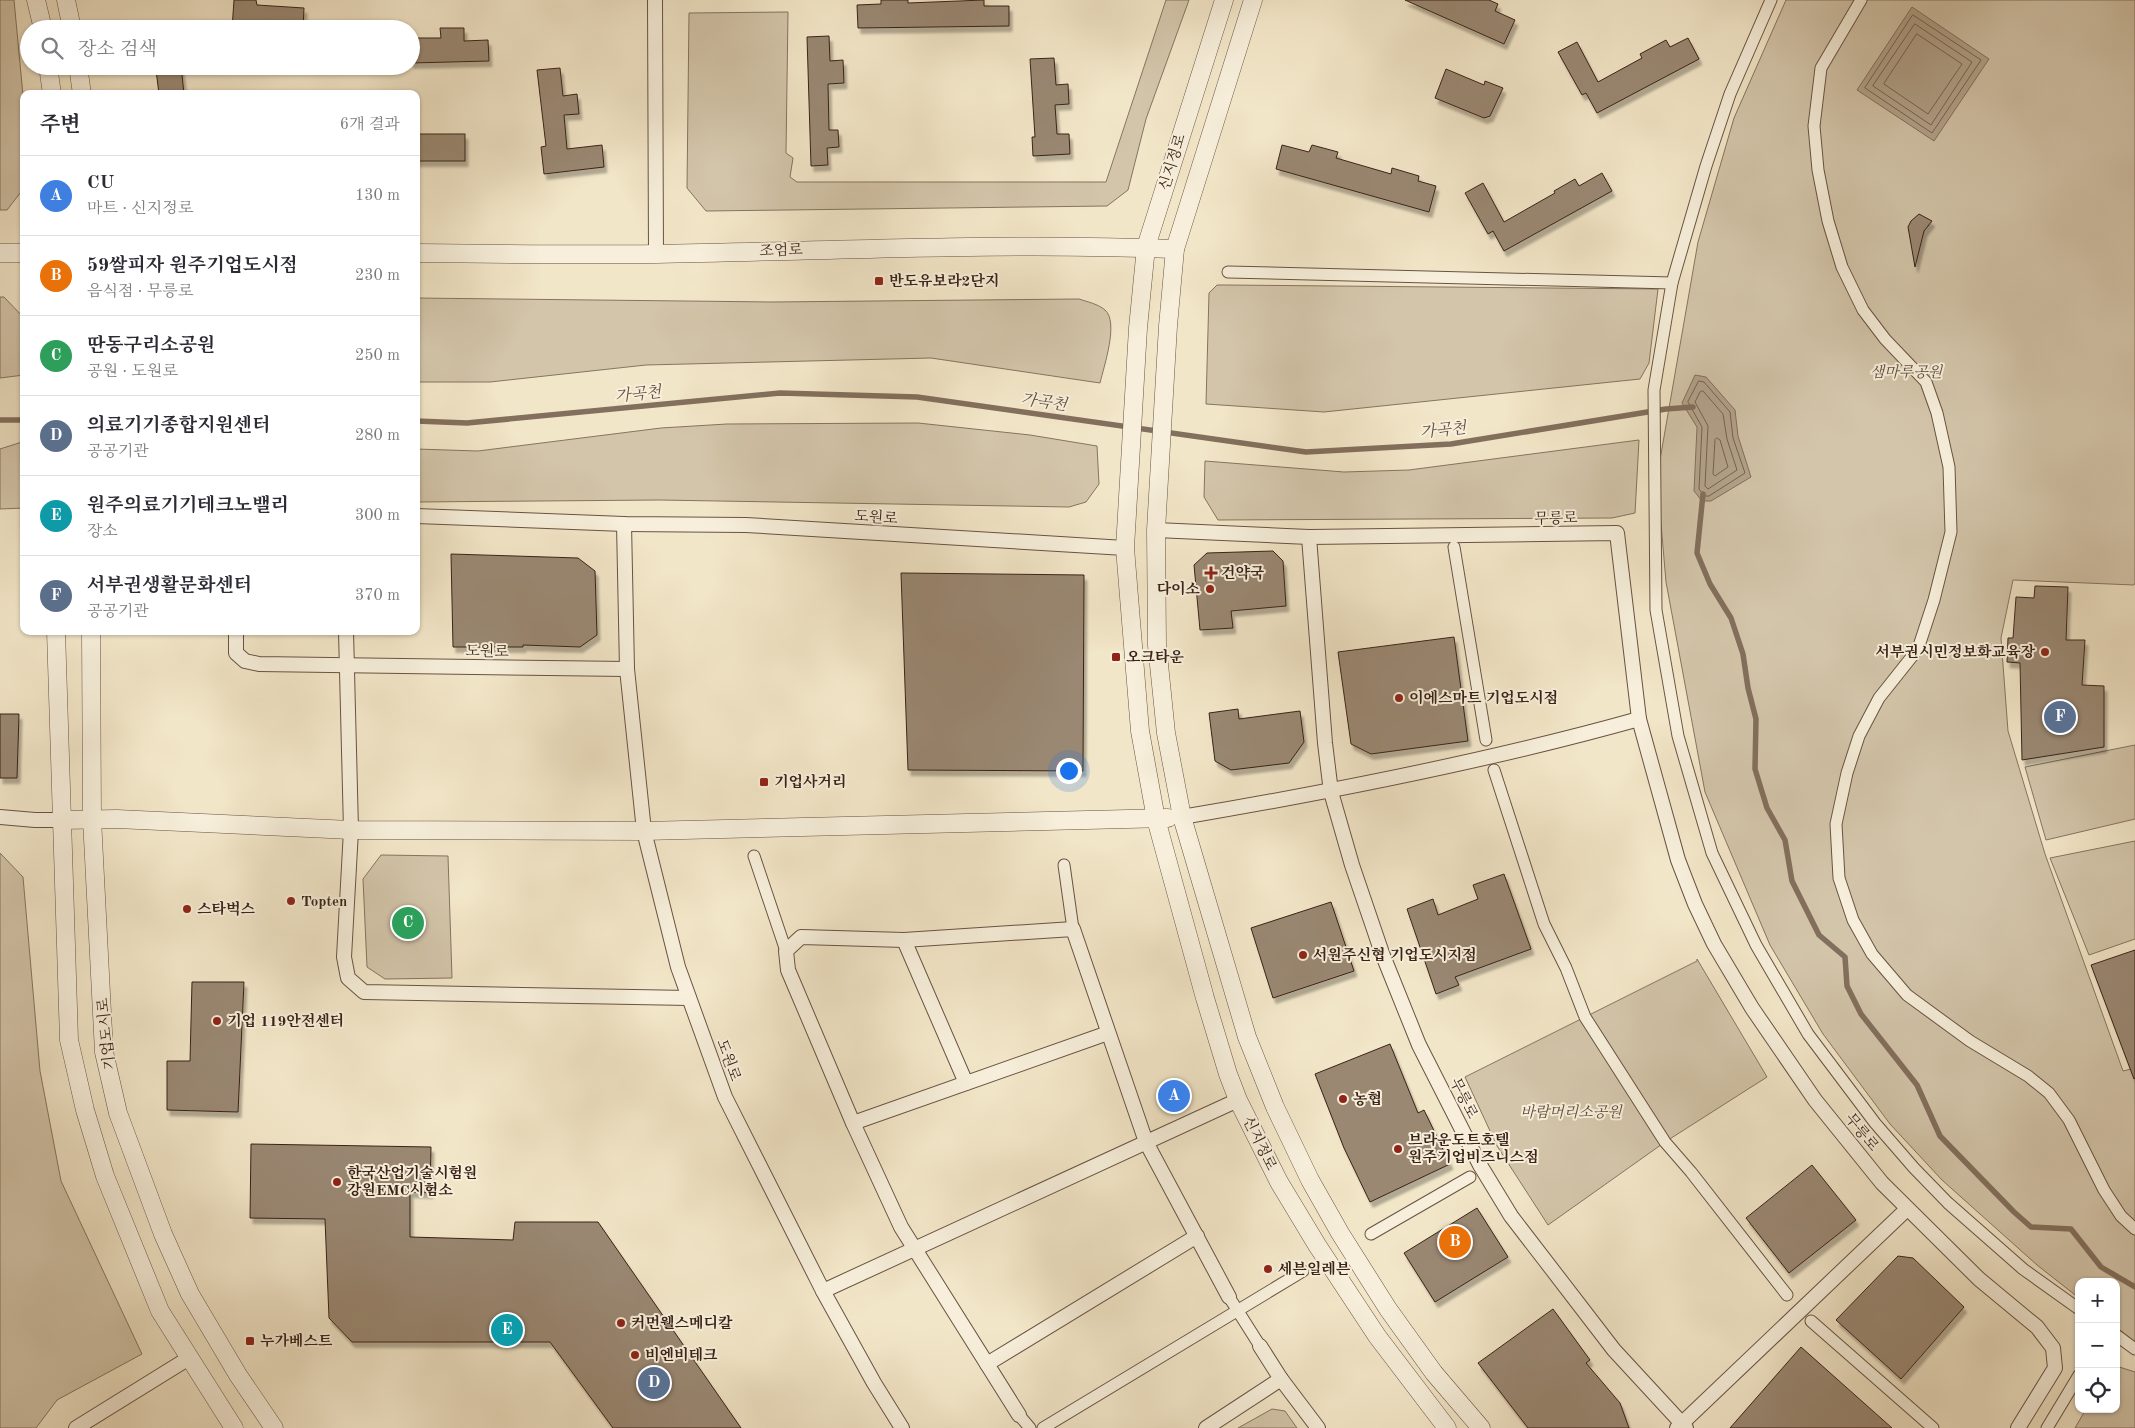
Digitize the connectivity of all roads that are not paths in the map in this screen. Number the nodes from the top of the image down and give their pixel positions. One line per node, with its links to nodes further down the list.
1 (36, 0): 8 (street)
2 (66, 0): 9 (street)
3 (655, 0): 19 (street)
4 (1224, 0): 14 (street, 신지정로)
5 (1253, 0): 15 (street, 신지정로)
6 (1771, 0): 21 (street)
7 (1861, 0): 58 (street)
8 (41, 20)
9 (70, 20)
10 (49, 75): 12 (street)
11 (79, 75): 13 (street)
12 (51, 90)
13 (81, 90)
14 (1146, 248): 15 (street, 조엄로); 19 (street, 조엄로); 27 (street, 신지정로)
15 (1175, 249): 24 (street, 신지정로)
16 (0, 252): 17 (street)
17 (20, 253)
18 (420, 253): 19 (street, 조엄로)
19 (656, 254)
20 (1228, 272): 21 (street)
21 (1672, 283): 66 (street)
22 (420, 516): 23 (street, 도원로)
23 (624, 524): 27 (street, 도원로); 33 (street, 도원로)
24 (1156, 530): 25 (street, 무릉로); 39 (street, 신지정로)
25 (1309, 537): 34 (street, 무릉로); 37 (street, 무릉로)
26 (1454, 547): 35 (street)
27 (1125, 548): 41 (street, 신지정로)
28 (56, 635): 42 (street)
29 (91, 635): 40 (street, 기업도시로)
30 (236, 635): 32 (street, 도원로)
31 (346, 635): 32 (street)
32 (347, 665): 33 (street, 도원로); 43 (street)
33 (627, 669): 44 (street, 도원로)
34 (1639, 719): 37 (street); 57 (street, 무릉로)
35 (1486, 740)
36 (1494, 770): 64 (street)
37 (1331, 792): 39 (street); 77 (street, 무릉로)
38 (0, 817): 42 (street)
39 (1182, 817): 41 (street); 87 (street, 신지정로)
40 (92, 819): 42 (street); 43 (street); 80 (street, 기업도시로)
41 (1156, 819): 44 (street); 53 (street, 신지정로)
42 (61, 820): 72 (street)
43 (351, 830): 44 (street); 50 (street)
44 (644, 831): 50 (street, 도원로)
45 (754, 856): 49 (street)
46 (1064, 865): 47 (street)
47 (1074, 929): 48 (street); 51 (street)
48 (904, 940): 49 (street); 52 (street)
49 (786, 951): 54 (street)
50 (689, 998): 63 (street, 도원로)
51 (1108, 1033): 52 (street); 55 (street)
52 (966, 1083): 54 (street)
53 (1238, 1100): 55 (street); 86 (street, 신지정로)
54 (852, 1123): 61 (street)
55 (1146, 1142): 60 (street); 61 (street)
56 (1470, 1176): 59 (street)
57 (1907, 1208): 77 (street, 무릉로); 89 (street, 무릉로)
58 (2135, 1229)
59 (1371, 1234)
60 (1197, 1236): 65 (street); 73 (street)
61 (913, 1248): 63 (street); 73 (street)
62 (1303, 1271): 67 (street)
63 (823, 1291): 81 (street, 도원로)
64 (1787, 1295)
65 (1230, 1297): 67 (street)
66 (2075, 1306)
67 (1238, 1311): 70 (street); 83 (street)
68 (1811, 1322): 88 (street)
69 (2120, 1338): 71 (street)
70 (1260, 1346): 74 (street)
71 (2135, 1349)
72 (189, 1358): 78 (street); 79 (street)
73 (987, 1364): 76 (street)
74 (1281, 1379): 84 (street); 85 (street)
75 (2075, 1381): 90 (street)
76 (1018, 1415): 82 (street)
77 (1682, 1427)
78 (76, 1428)
79 (234, 1428)
80 (274, 1428)
81 (902, 1428)
82 (1030, 1428)
83 (1043, 1428)
84 (1206, 1428)
85 (1318, 1428)
86 (1447, 1428)
87 (1482, 1428)
88 (1933, 1428)
89 (2018, 1428)
90 (2047, 1428)

